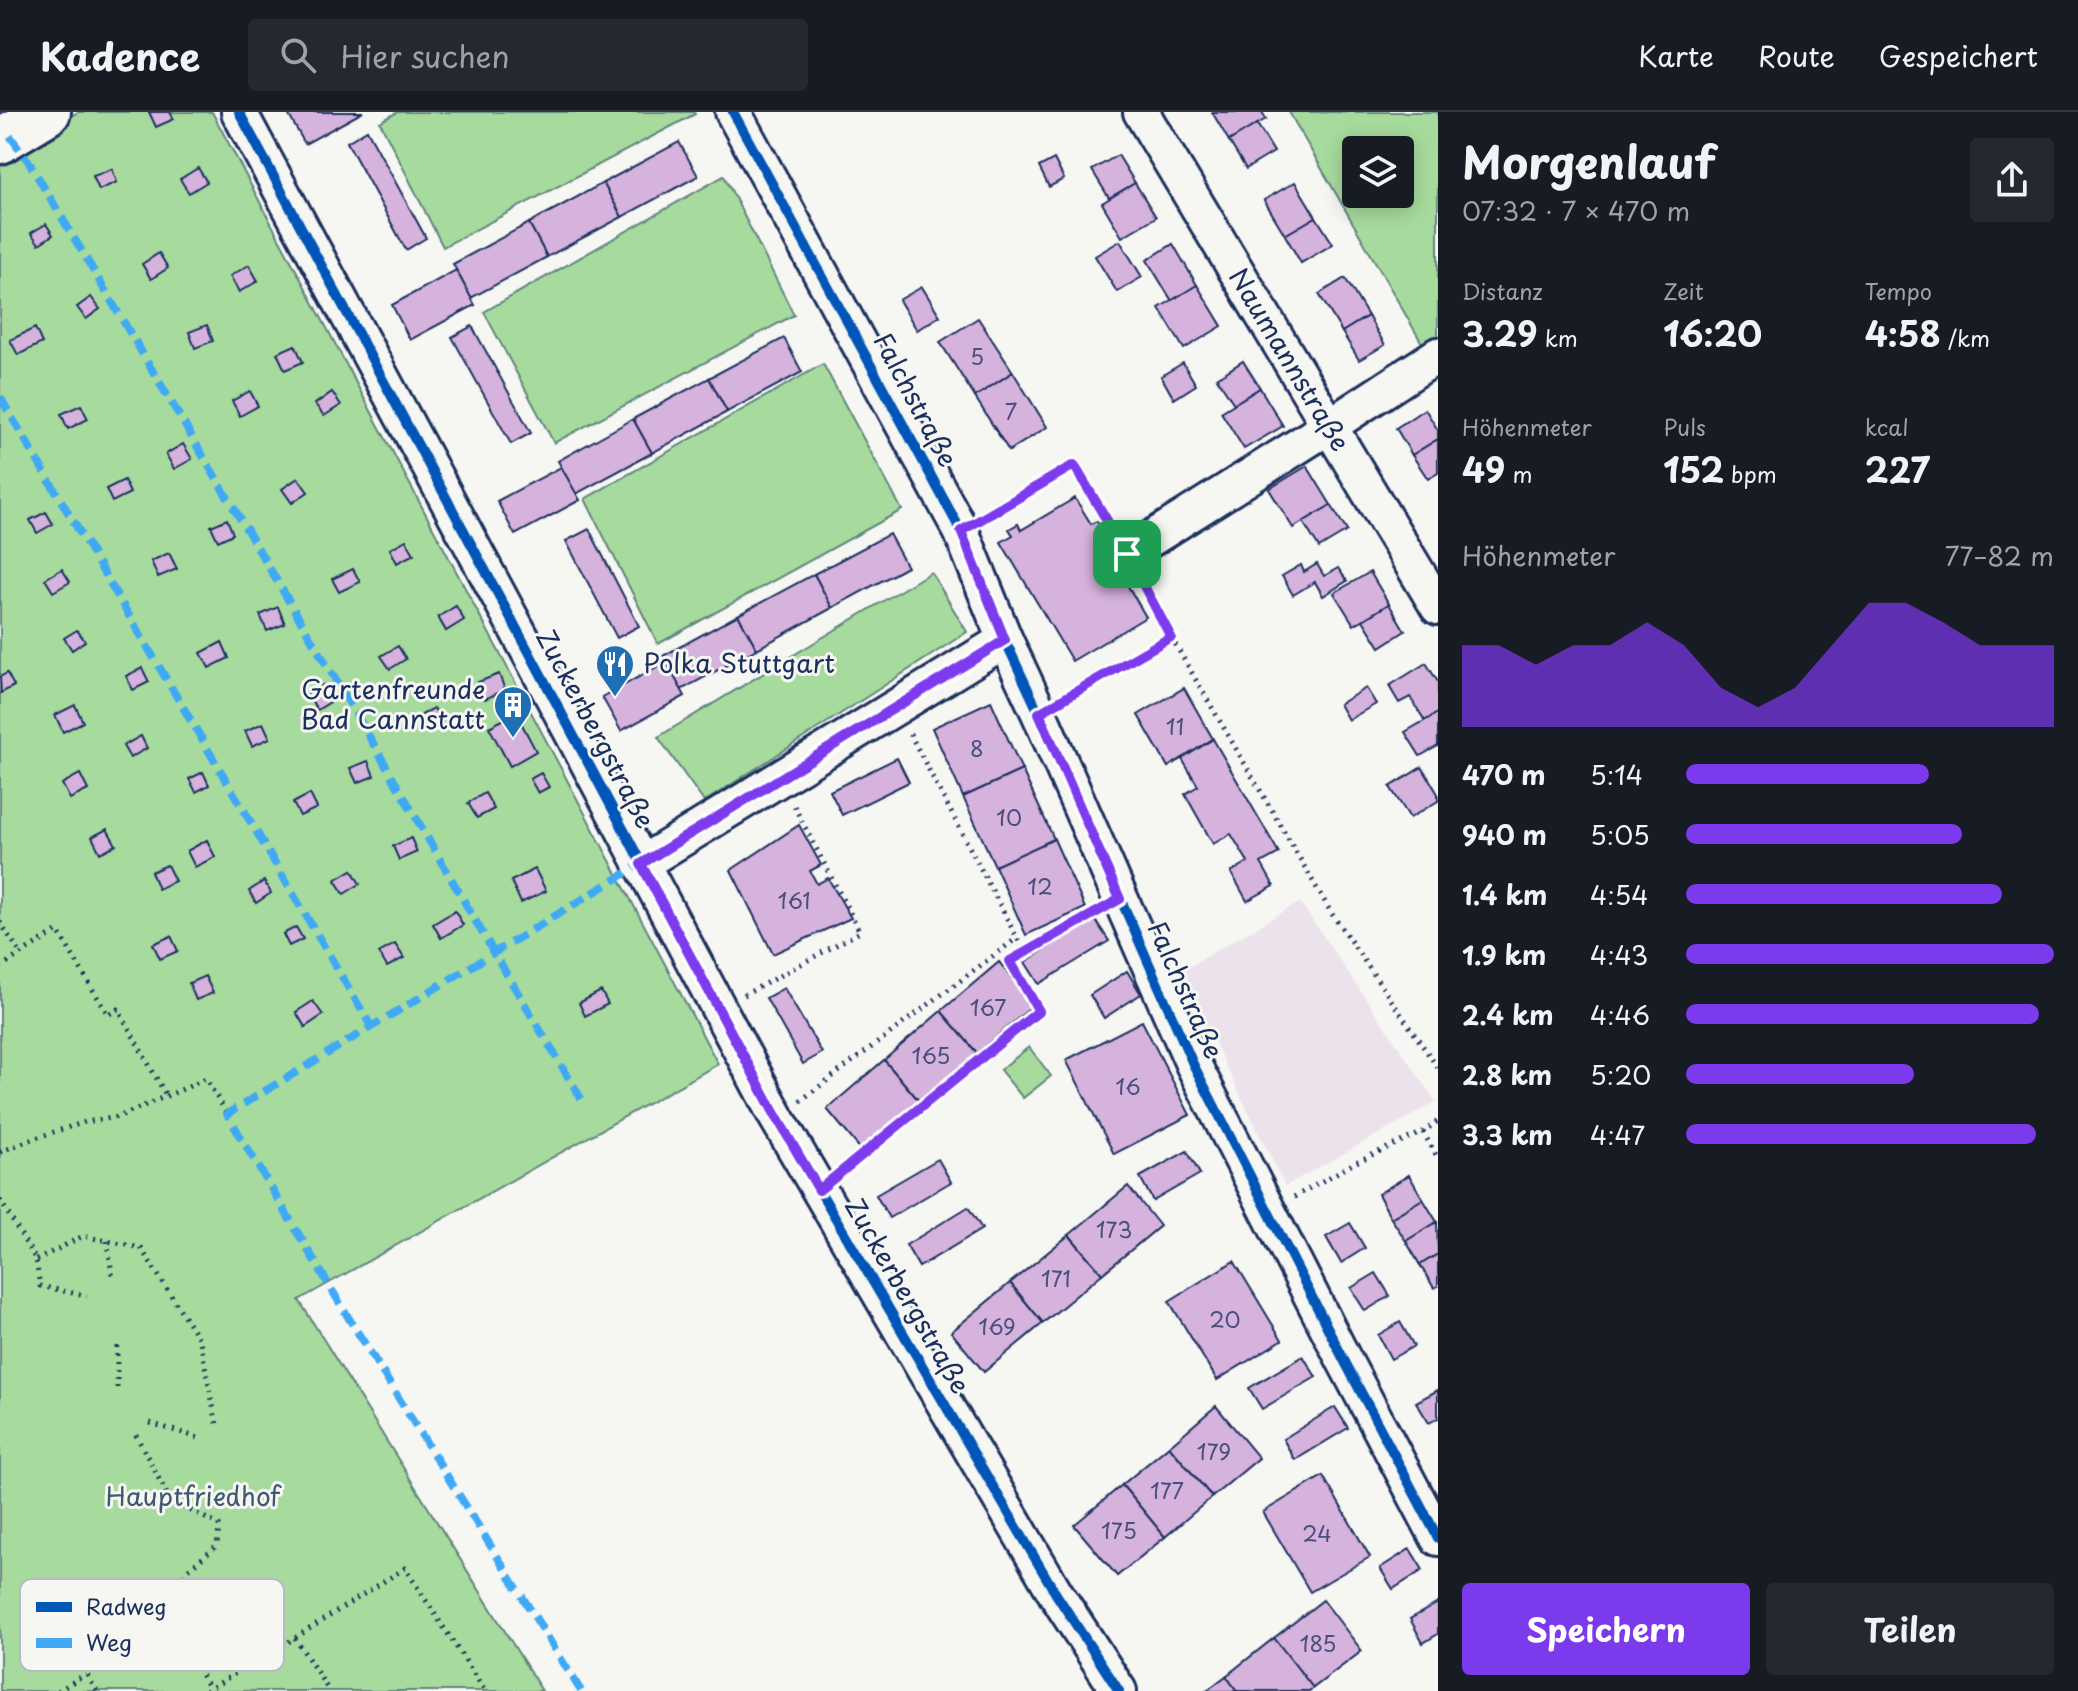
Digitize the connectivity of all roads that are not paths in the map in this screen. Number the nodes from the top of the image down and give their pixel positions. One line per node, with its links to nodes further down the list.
1 (48, 112): 5 (street)
2 (239, 112): 11 (street, Zuckerbergstraße)
3 (733, 112): 10 (street, Falchstraße)
4 (1141, 112): 7 (street, Naumannstraße)
5 (0, 141)
6 (1438, 355): 7 (street)
7 (1328, 427): 8 (street); 9 (street, Naumannstraße)
8 (1127, 554)
9 (1438, 607)
10 (1005, 640): 11 (street, Zuckerbergstraße); 12 (street, Falchstraße)
11 (641, 864): 13 (street, Zuckerbergstraße)
12 (1438, 1538)
13 (1119, 1691)

